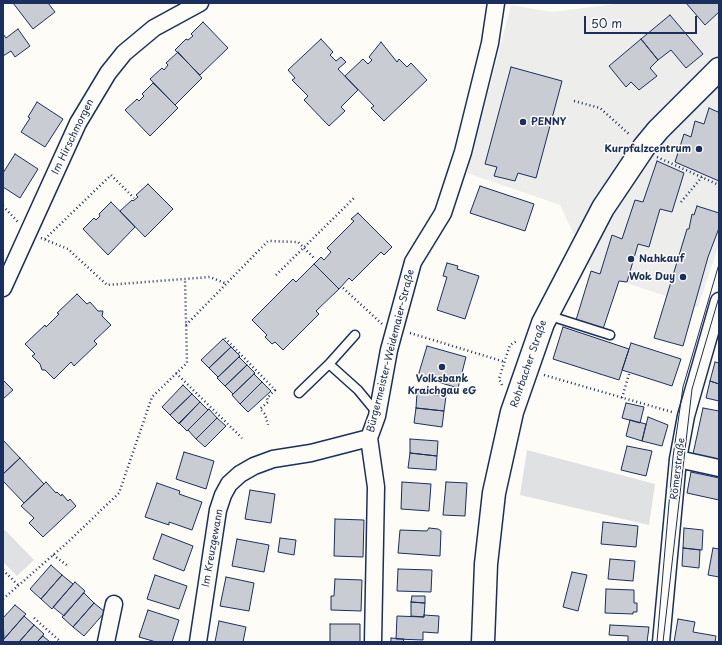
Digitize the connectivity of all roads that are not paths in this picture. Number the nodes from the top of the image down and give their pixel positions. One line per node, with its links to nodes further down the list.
1 (200, 3): 4 (street, Im Hirschmorgen)
2 (496, 3): 11 (street, Bürgermeister-Weidemaier-Straße)
3 (719, 69): 6 (main road, Rohrbacher Straße)
4 (3, 288)
5 (719, 301): 13 (street, Römerstraße)
6 (547, 315): 8 (lane); 19 (main road, Rohrbacher Straße)
7 (355, 335): 9 (lane)
8 (610, 335)
9 (329, 364): 10 (lane); 11 (lane)
10 (299, 393)
11 (377, 413): 12 (street, Bürgermeister-Weidemaier-Straße)
12 (369, 438): 17 (street, Im Kreuzgewann); 18 (street, Bürgermeister-Weidemaier-Straße)
13 (678, 459): 14 (street); 20 (street, Römerstraße)
14 (719, 468)
15 (114, 604): 16 (street)
16 (106, 642)
17 (198, 642)
18 (373, 642)
19 (483, 642)
20 (661, 642)

